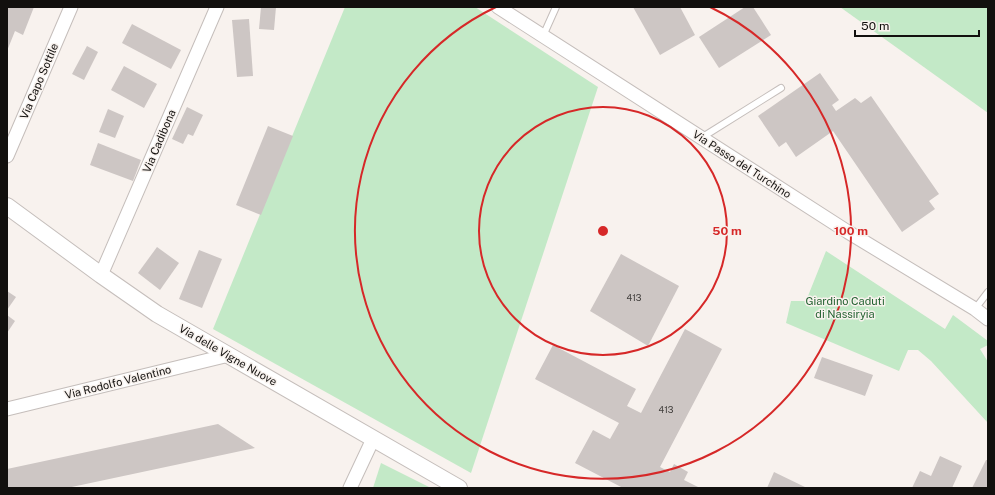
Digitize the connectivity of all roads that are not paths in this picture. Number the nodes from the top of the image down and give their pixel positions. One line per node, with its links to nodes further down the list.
1 (71, 7): 8 (street, Via Capo Sottile)
2 (217, 7): 10 (street, Via Cadibona)
3 (498, 7): 5 (street, Via Passo del Turchino)
4 (556, 7): 5 (lane)
5 (543, 36): 7 (street, Via Passo del Turchino)
6 (781, 88): 7 (lane)
7 (701, 138): 12 (street, Via Passo del Turchino)
8 (7, 156)
9 (7, 206): 10 (street, Via delle Vigne Nuove)
10 (101, 275): 14 (street, Via delle Vigne Nuove)
11 (988, 292): 12 (lane)
12 (975, 309): 13 (street, Via Passo del Turchino)
13 (988, 319)
14 (229, 355): 15 (street, Via Rodolfo Valentino); 16 (street, Via delle Vigne Nuove)
15 (7, 409)
16 (373, 439): 17 (street); 18 (street, Via delle Vigne Nuove)
17 (350, 488)
18 (459, 488)

